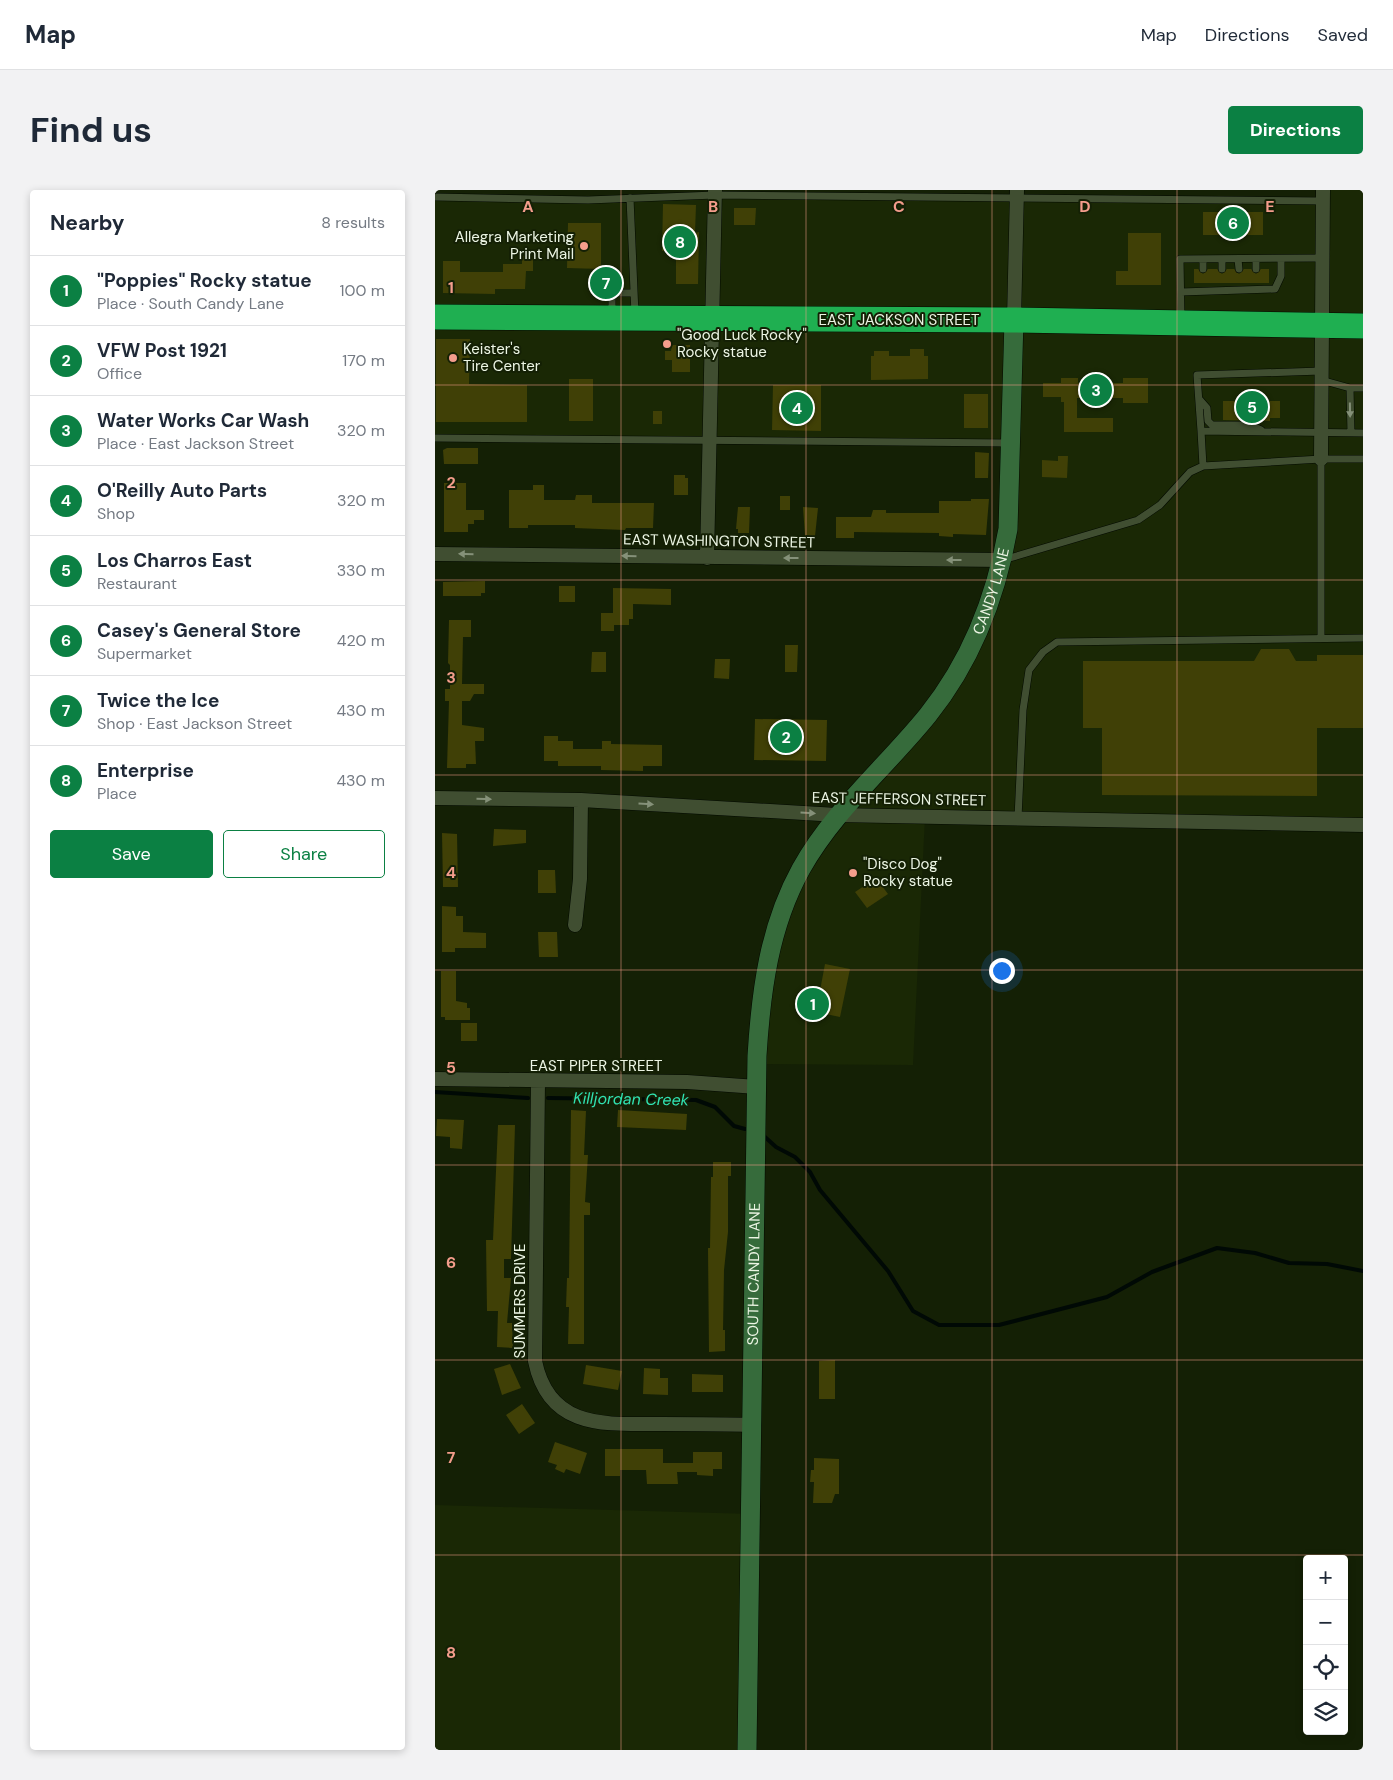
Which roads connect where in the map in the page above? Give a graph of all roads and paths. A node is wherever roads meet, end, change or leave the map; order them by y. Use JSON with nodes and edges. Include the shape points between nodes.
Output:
{"nodes":[{"id":1,"x":715,"y":193,"type":"edge"},
{"id":2,"x":1017,"y":194,"type":"edge"},
{"id":3,"x":1323,"y":195,"type":"edge"},
{"id":4,"x":435,"y":198,"type":"edge"},
{"id":5,"x":630,"y":198,"type":"junction"},
{"id":6,"x":1222,"y":258,"type":"junction"},
{"id":7,"x":1238,"y":258,"type":"junction"},
{"id":8,"x":1256,"y":258,"type":"junction"},
{"id":9,"x":1322,"y":258,"type":"junction"},
{"id":10,"x":1203,"y":259,"type":"junction"},
{"id":11,"x":1281,"y":260,"type":"junction"},
{"id":12,"x":1203,"y":269,"type":"dead end"},
{"id":13,"x":1222,"y":269,"type":"dead end"},
{"id":14,"x":1239,"y":269,"type":"dead end"},
{"id":15,"x":1256,"y":269,"type":"dead end"},
{"id":16,"x":1181,"y":292,"type":"junction"},
{"id":17,"x":634,"y":293,"type":"junction"},
{"id":18,"x":435,"y":317,"type":"edge"},
{"id":19,"x":623,"y":319,"type":"junction"},
{"id":20,"x":711,"y":320,"type":"junction"},
{"id":21,"x":1014,"y":320,"type":"junction"},
{"id":22,"x":1181,"y":324,"type":"junction"},
{"id":23,"x":1363,"y":326,"type":"edge"},
{"id":24,"x":1321,"y":327,"type":"junction"},
{"id":25,"x":1321,"y":375,"type":"junction"},
{"id":26,"x":1350,"y":388,"type":"junction"},
{"id":27,"x":1363,"y":388,"type":"edge"},
{"id":28,"x":1199,"y":400,"type":"junction"},
{"id":29,"x":1201,"y":431,"type":"junction"},
{"id":30,"x":1265,"y":432,"type":"junction"},
{"id":31,"x":1321,"y":432,"type":"junction"},
{"id":32,"x":1351,"y":432,"type":"junction"},
{"id":33,"x":1363,"y":433,"type":"edge"},
{"id":34,"x":435,"y":438,"type":"edge"},
{"id":35,"x":709,"y":440,"type":"junction"},
{"id":36,"x":1011,"y":443,"type":"junction"},
{"id":37,"x":1321,"y":459,"type":"junction"},
{"id":38,"x":1363,"y":459,"type":"edge"},
{"id":39,"x":1203,"y":466,"type":"junction"},
{"id":40,"x":435,"y":554,"type":"edge"},
{"id":41,"x":707,"y":558,"type":"junction"},
{"id":42,"x":1003,"y":560,"type":"junction"},
{"id":43,"x":1321,"y":638,"type":"junction"},
{"id":44,"x":1363,"y":638,"type":"edge"},
{"id":45,"x":435,"y":798,"type":"edge"},
{"id":46,"x":581,"y":800,"type":"junction"},
{"id":47,"x":837,"y":815,"type":"junction"},
{"id":48,"x":1018,"y":818,"type":"junction"},
{"id":49,"x":1363,"y":825,"type":"edge"},
{"id":50,"x":575,"y":925,"type":"dead end"},
{"id":51,"x":435,"y":1079,"type":"edge"},
{"id":52,"x":539,"y":1082,"type":"junction"},
{"id":53,"x":757,"y":1087,"type":"junction"},
{"id":54,"x":753,"y":1425,"type":"junction"},
{"id":55,"x":747,"y":1750,"type":"edge"}],
"edges":[{"from":1,"to":2,"type":"lane"},
{"from":1,"to":5,"type":"lane"},
{"from":1,"to":20,"type":"street"},
{"from":2,"to":3,"type":"lane"},
{"from":2,"to":21,"type":"street"},
{"from":3,"to":9,"type":"street"},
{"from":4,"to":5,"type":"lane"},
{"from":5,"to":17,"type":"lane"},
{"from":6,"to":7,"type":"lane"},
{"from":6,"to":10,"type":"lane"},
{"from":6,"to":13,"type":"lane"},
{"from":7,"to":8,"type":"lane"},
{"from":7,"to":14,"type":"lane"},
{"from":8,"to":11,"type":"lane"},
{"from":8,"to":15,"type":"lane"},
{"from":9,"to":11,"type":"lane"},
{"from":9,"to":24,"type":"street"},
{"from":10,"to":12,"type":"lane"},
{"from":10,"to":16,"type":"lane","via":[[1180,259]]},
{"from":11,"to":16,"type":"lane","via":[[1281,276],[1275,288],[1204,287]]},
{"from":16,"to":22,"type":"lane"},
{"from":17,"to":19,"type":"lane"},
{"from":17,"to":19,"type":"lane","via":[[612,293]]},
{"from":18,"to":19,"type":"highway","name":"EAST JACKSON STREET"},
{"from":19,"to":20,"type":"highway","name":"EAST JACKSON STREET"},
{"from":20,"to":21,"type":"highway","name":"EAST JACKSON STREET"},
{"from":20,"to":35,"type":"street"},
{"from":21,"to":22,"type":"highway","name":"EAST JACKSON STREET"},
{"from":21,"to":36,"type":"main road","name":"CANDY LANE"},
{"from":22,"to":24,"type":"highway","name":"EAST JACKSON STREET"},
{"from":23,"to":24,"type":"highway","name":"EAST JACKSON STREET"},
{"from":24,"to":25,"type":"street"},
{"from":25,"to":26,"type":"lane"},
{"from":25,"to":28,"type":"lane","via":[[1197,375]]},
{"from":25,"to":31,"type":"street"},
{"from":26,"to":27,"type":"lane"},
{"from":26,"to":32,"type":"lane","one_way":true},
{"from":28,"to":29,"type":"lane"},
{"from":28,"to":30,"type":"lane","via":[[1207,408],[1208,421],[1212,425],[1250,425]]},
{"from":29,"to":30,"type":"lane"},
{"from":29,"to":39,"type":"lane"},
{"from":30,"to":31,"type":"lane"},
{"from":31,"to":32,"type":"lane"},
{"from":31,"to":37,"type":"street"},
{"from":32,"to":33,"type":"lane"},
{"from":34,"to":35,"type":"lane"},
{"from":35,"to":36,"type":"lane"},
{"from":35,"to":41,"type":"street"},
{"from":36,"to":42,"type":"main road","name":"CANDY LANE","via":[[1010,513]]},
{"from":37,"to":38,"type":"lane"},
{"from":37,"to":39,"type":"lane"},
{"from":37,"to":43,"type":"lane"},
{"from":39,"to":42,"type":"lane","via":[[1190,472],[1160,505],[1138,520]]},
{"from":41,"to":40,"type":"street","name":"EAST WASHINGTON STREET","one_way":true},
{"from":42,"to":41,"type":"street","name":"EAST WASHINGTON STREET","one_way":true},
{"from":42,"to":47,"type":"main road","name":"CANDY LANE","via":[[977,636],[948,689],[928,716]]},
{"from":43,"to":44,"type":"lane"},
{"from":43,"to":48,"type":"lane","via":[[1057,642],[1043,652],[1029,670],[1023,710]]},
{"from":45,"to":46,"type":"street","name":"EAST JEFFERSON STREET","one_way":true},
{"from":46,"to":47,"type":"street","name":"EAST JEFFERSON STREET","one_way":true},
{"from":46,"to":50,"type":"street","via":[[580,879]]},
{"from":47,"to":48,"type":"street","name":"EAST JEFFERSON STREET"},
{"from":47,"to":53,"type":"main road","name":"SOUTH CANDY LANE","via":[[800,870],[773,936],[762,992]]},
{"from":48,"to":49,"type":"street","name":"EAST JEFFERSON STREET"},
{"from":51,"to":52,"type":"street","name":"EAST PIPER STREET"},
{"from":52,"to":53,"type":"street","name":"EAST PIPER STREET","via":[[687,1082]]},
{"from":52,"to":54,"type":"street","name":"SUMMERS DRIVE","via":[[535,1361],[545,1388],[572,1415],[599,1424]]},
{"from":53,"to":54,"type":"main road","name":"SOUTH CANDY LANE"},
{"from":54,"to":55,"type":"main road","name":"SOUTH CANDY LANE"}]}
